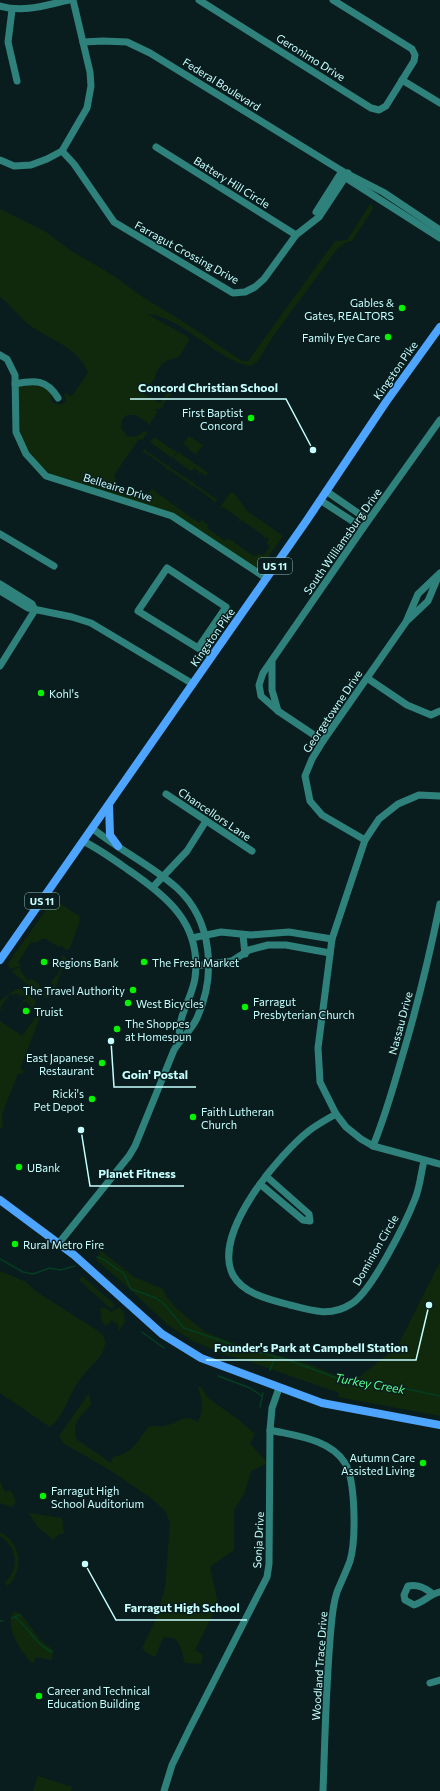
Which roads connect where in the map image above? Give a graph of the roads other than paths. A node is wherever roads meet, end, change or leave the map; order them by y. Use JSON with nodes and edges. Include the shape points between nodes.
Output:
{"nodes":[{"id":1,"x":69,"y":0,"type":"edge"},
{"id":2,"x":73,"y":0,"type":"edge"},
{"id":3,"x":199,"y":0,"type":"edge"},
{"id":4,"x":333,"y":0,"type":"edge"},
{"id":5,"x":0,"y":6,"type":"edge"},
{"id":6,"x":12,"y":10,"type":"junction"},
{"id":7,"x":83,"y":42,"type":"junction"},
{"id":8,"x":402,"y":80,"type":"junction"},
{"id":9,"x":17,"y":81,"type":"dead end"},
{"id":10,"x":440,"y":103,"type":"edge"},
{"id":11,"x":156,"y":147,"type":"dead end"},
{"id":12,"x":62,"y":151,"type":"junction"},
{"id":13,"x":0,"y":160,"type":"edge"},
{"id":14,"x":345,"y":174,"type":"junction"},
{"id":15,"x":440,"y":230,"type":"edge"},
{"id":16,"x":296,"y":235,"type":"junction"},
{"id":17,"x":440,"y":238,"type":"edge"},
{"id":18,"x":438,"y":332,"type":"edge"},
{"id":19,"x":0,"y":355,"type":"edge"},
{"id":20,"x":15,"y":384,"type":"junction"},
{"id":21,"x":58,"y":398,"type":"dead end"},
{"id":22,"x":440,"y":420,"type":"edge"},
{"id":23,"x":440,"y":427,"type":"edge"},
{"id":24,"x":431,"y":434,"type":"junction"},
{"id":25,"x":326,"y":491,"type":"junction"},
{"id":26,"x":320,"y":500,"type":"junction"},
{"id":27,"x":368,"y":520,"type":"junction"},
{"id":28,"x":363,"y":528,"type":"junction"},
{"id":29,"x":0,"y":534,"type":"edge"},
{"id":30,"x":54,"y":566,"type":"dead end"},
{"id":31,"x":440,"y":574,"type":"edge"},
{"id":32,"x":266,"y":578,"type":"junction"},
{"id":33,"x":0,"y":584,"type":"edge"},
{"id":34,"x":1,"y":594,"type":"edge"},
{"id":35,"x":35,"y":610,"type":"junction"},
{"id":36,"x":406,"y":622,"type":"junction"},
{"id":37,"x":198,"y":648,"type":"junction"},
{"id":38,"x":212,"y":656,"type":"junction"},
{"id":39,"x":272,"y":662,"type":"junction"},
{"id":40,"x":0,"y":666,"type":"edge"},
{"id":41,"x":367,"y":678,"type":"junction"},
{"id":42,"x":193,"y":684,"type":"junction"},
{"id":43,"x":278,"y":711,"type":"junction"},
{"id":44,"x":440,"y":712,"type":"edge"},
{"id":45,"x":323,"y":741,"type":"junction"},
{"id":46,"x":166,"y":794,"type":"dead end"},
{"id":47,"x":440,"y":796,"type":"edge"},
{"id":48,"x":109,"y":805,"type":"junction"},
{"id":49,"x":206,"y":821,"type":"junction"},
{"id":50,"x":92,"y":828,"type":"junction"},
{"id":51,"x":365,"y":840,"type":"junction"},
{"id":52,"x":84,"y":841,"type":"junction"},
{"id":53,"x":118,"y":846,"type":"junction"},
{"id":54,"x":252,"y":851,"type":"dead end"},
{"id":55,"x":163,"y":877,"type":"junction"},
{"id":56,"x":153,"y":887,"type":"junction"},
{"id":57,"x":440,"y":904,"type":"edge"},
{"id":58,"x":205,"y":935,"type":"junction"},
{"id":59,"x":243,"y":935,"type":"junction"},
{"id":60,"x":192,"y":938,"type":"junction"},
{"id":61,"x":332,"y":939,"type":"junction"},
{"id":62,"x":330,"y":953,"type":"junction"},
{"id":63,"x":245,"y":954,"type":"junction"},
{"id":64,"x":0,"y":960,"type":"edge"},
{"id":65,"x":210,"y":965,"type":"junction"},
{"id":66,"x":196,"y":966,"type":"junction"},
{"id":67,"x":180,"y":1039,"type":"junction"},
{"id":68,"x":336,"y":1114,"type":"junction"},
{"id":69,"x":373,"y":1146,"type":"junction"},
{"id":70,"x":424,"y":1160,"type":"junction"},
{"id":71,"x":440,"y":1164,"type":"edge"},
{"id":72,"x":266,"y":1176,"type":"junction"},
{"id":73,"x":260,"y":1184,"type":"junction"},
{"id":74,"x":0,"y":1200,"type":"edge"},
{"id":75,"x":60,"y":1243,"type":"junction"},
{"id":76,"x":279,"y":1388,"type":"junction"},
{"id":77,"x":440,"y":1425,"type":"edge"},
{"id":78,"x":270,"y":1430,"type":"junction"},
{"id":79,"x":440,"y":1680,"type":"edge"},
{"id":80,"x":430,"y":1683,"type":"dead end"},
{"id":81,"x":164,"y":1791,"type":"edge"},
{"id":82,"x":323,"y":1791,"type":"edge"}],
"edges":[{"from":1,"to":6,"type":"street"},
{"from":2,"to":7,"type":"street"},
{"from":3,"to":8,"type":"street","name":"Geronimo Drive","via":[[371,108],[379,110],[386,106]]},
{"from":4,"to":8,"type":"street","name":"Geronimo Drive","via":[[412,49],[414,61]]},
{"from":5,"to":6,"type":"street"},
{"from":6,"to":9,"type":"street","via":[[8,42]]},
{"from":7,"to":12,"type":"street","via":[[90,72],[90,97],[79,124]]},
{"from":7,"to":14,"type":"street","name":"Federal Boulevard","via":[[127,42],[150,53]]},
{"from":8,"to":10,"type":"street"},
{"from":11,"to":16,"type":"street","name":"Battery Hill Circle"},
{"from":12,"to":13,"type":"street","via":[[31,165],[14,166]]},
{"from":12,"to":16,"type":"street","name":"Farragut Crossing Drive","via":[[114,222],[233,293],[245,292],[264,279]]},
{"from":14,"to":15,"type":"street","name":"Federal Boulevard","via":[[390,196]]},
{"from":14,"to":16,"type":"street","name":"Farragut Crossing Drive","via":[[310,223]]},
{"from":14,"to":17,"type":"street","name":"Federal Boulevard"},
{"from":18,"to":25,"type":"main road","name":"Kingston Pike","number":"US 11","via":[[386,402]]},
{"from":19,"to":20,"type":"street","name":"Belleaire Drive","via":[[7,359],[15,375]]},
{"from":20,"to":21,"type":"street","via":[[40,382],[53,390]]},
{"from":20,"to":32,"type":"street","name":"Belleaire Drive","via":[[16,432],[26,454],[46,476],[172,516]]},
{"from":22,"to":24,"type":"street","name":"South Williamsburg Drive"},
{"from":23,"to":24,"type":"street","name":"South Williamsburg Drive"},
{"from":24,"to":27,"type":"street","name":"South Williamsburg Drive"},
{"from":25,"to":26,"type":"main road","name":"Kingston Pike","number":"US 11"},
{"from":25,"to":27,"type":"street"},
{"from":26,"to":28,"type":"street"},
{"from":26,"to":32,"type":"main road","name":"Kingston Pike","number":"US 11"},
{"from":27,"to":28,"type":"street","name":"South Williamsburg Drive"},
{"from":28,"to":39,"type":"street","name":"South Williamsburg Drive"},
{"from":29,"to":30,"type":"street"},
{"from":31,"to":36,"type":"street","name":"Georgetowne Drive","via":[[428,601]]},
{"from":31,"to":36,"type":"street","name":"Georgetowne Drive","via":[[418,594]]},
{"from":32,"to":38,"type":"main road","name":"Kingston Pike","number":"US 11"},
{"from":33,"to":35,"type":"street","via":[[32,604]]},
{"from":34,"to":35,"type":"street"},
{"from":35,"to":40,"type":"street"},
{"from":35,"to":42,"type":"street","via":[[91,623]]},
{"from":36,"to":41,"type":"street","name":"Georgetowne Drive"},
{"from":37,"to":37,"type":"street","via":[[138,610],[167,568],[226,606]]},
{"from":37,"to":38,"type":"street"},
{"from":38,"to":42,"type":"main road","name":"Kingston Pike","number":"US 11"},
{"from":39,"to":43,"type":"street","via":[[272,690]]},
{"from":39,"to":43,"type":"street","name":"South Williamsburg Drive","via":[[263,673],[260,684],[261,696]]},
{"from":41,"to":44,"type":"street","via":[[406,705],[431,715]]},
{"from":41,"to":45,"type":"street","name":"Georgetowne Drive"},
{"from":42,"to":48,"type":"main road","name":"Kingston Pike","number":"US 11"},
{"from":43,"to":45,"type":"street","name":"South Williamsburg Drive"},
{"from":45,"to":51,"type":"street","name":"Georgetowne Drive","via":[[305,776],[310,801],[322,815]]},
{"from":46,"to":49,"type":"street","name":"Chancellors Lane"},
{"from":47,"to":51,"type":"street","via":[[418,796],[398,804],[379,819]]},
{"from":48,"to":50,"type":"main road","name":"Kingston Pike","number":"US 11"},
{"from":48,"to":53,"type":"main road","via":[[110,835]]},
{"from":49,"to":54,"type":"street","name":"Chancellors Lane"},
{"from":49,"to":55,"type":"street","via":[[186,851]]},
{"from":50,"to":52,"type":"main road","name":"Kingston Pike","number":"US 11"},
{"from":50,"to":53,"type":"street"},
{"from":51,"to":61,"type":"street"},
{"from":52,"to":56,"type":"street"},
{"from":52,"to":64,"type":"main road","name":"Kingston Pike","number":"US 11"},
{"from":53,"to":55,"type":"street"},
{"from":55,"to":56,"type":"street"},
{"from":55,"to":58,"type":"street","via":[[184,896]]},
{"from":56,"to":60,"type":"street","via":[[174,907]]},
{"from":57,"to":69,"type":"street","name":"Nassau Drive","via":[[407,1040],[383,1122]]},
{"from":58,"to":59,"type":"street","via":[[230,932]]},
{"from":58,"to":60,"type":"street"},
{"from":58,"to":65,"type":"street"},
{"from":59,"to":61,"type":"street","via":[[289,932]]},
{"from":59,"to":63,"type":"street"},
{"from":60,"to":66,"type":"street"},
{"from":61,"to":62,"type":"street"},
{"from":62,"to":63,"type":"street","via":[[286,945],[256,948]]},
{"from":62,"to":68,"type":"street","via":[[318,1066],[320,1082]]},
{"from":63,"to":65,"type":"street","via":[[232,961]]},
{"from":65,"to":66,"type":"street"},
{"from":65,"to":67,"type":"street","via":[[201,1008],[192,1029]]},
{"from":66,"to":67,"type":"street","via":[[193,988],[179,1025]]},
{"from":67,"to":75,"type":"street","via":[[130,1156]]},
{"from":68,"to":69,"type":"street","via":[[346,1127]]},
{"from":68,"to":72,"type":"street","name":"Dominion Circle","via":[[309,1130]]},
{"from":69,"to":70,"type":"street"},
{"from":70,"to":71,"type":"street"},
{"from":70,"to":73,"type":"street","name":"Dominion Circle","via":[[416,1198],[396,1239],[364,1293],[352,1304],[337,1311],[317,1312],[279,1302],[248,1291],[233,1275],[229,1252],[232,1236],[237,1222]]},
{"from":72,"to":73,"type":"street","name":"Dominion Circle"},
{"from":72,"to":73,"type":"street","via":[[309,1214],[310,1221],[303,1220]]},
{"from":74,"to":75,"type":"main road"},
{"from":75,"to":76,"type":"main road","via":[[176,1344],[201,1358]]},
{"from":76,"to":77,"type":"main road","via":[[322,1403]]},
{"from":76,"to":78,"type":"street","name":"Sonja Drive","via":[[272,1408]]},
{"from":78,"to":81,"type":"street","name":"Sonja Drive","via":[[267,1577],[172,1765]]},
{"from":78,"to":82,"type":"street","name":"Woodland Trace Drive","via":[[329,1447],[345,1464],[351,1478],[353,1530],[350,1560],[334,1604]]},
{"from":79,"to":80,"type":"street"}]}
